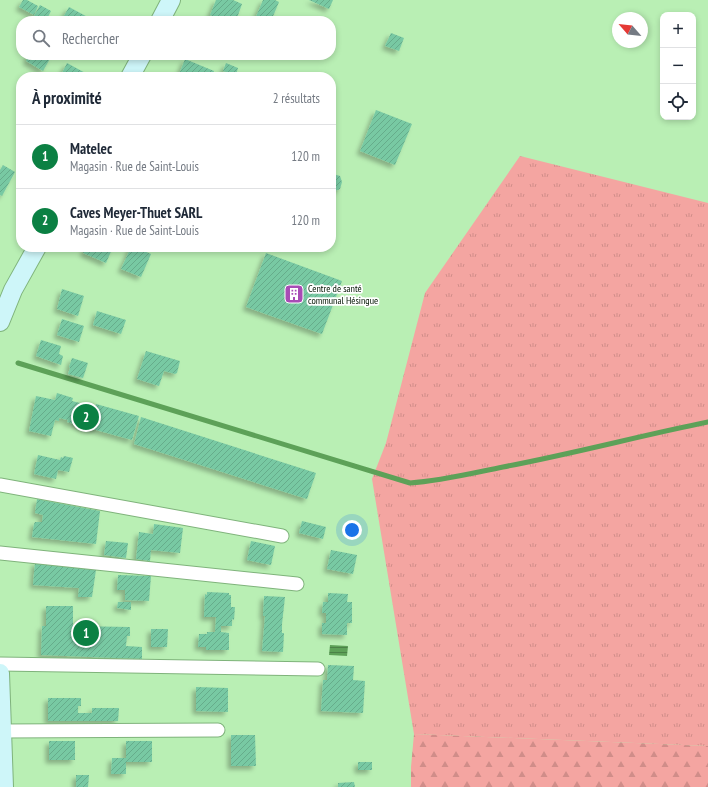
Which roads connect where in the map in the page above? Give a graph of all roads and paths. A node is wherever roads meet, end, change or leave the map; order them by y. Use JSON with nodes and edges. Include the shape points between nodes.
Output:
{"nodes":[{"id":1,"x":171,"y":0,"type":"edge"},
{"id":2,"x":163,"y":16,"type":"edge"},
{"id":3,"x":139,"y":60,"type":"edge"},
{"id":4,"x":133,"y":72,"type":"edge"},
{"id":5,"x":34,"y":252,"type":"edge"},
{"id":6,"x":0,"y":322,"type":"edge"},
{"id":7,"x":0,"y":485,"type":"edge"},
{"id":8,"x":282,"y":536,"type":"dead end"},
{"id":9,"x":0,"y":553,"type":"edge"},
{"id":10,"x":297,"y":584,"type":"dead end"},
{"id":11,"x":0,"y":664,"type":"edge"},
{"id":12,"x":318,"y":669,"type":"dead end"},
{"id":13,"x":0,"y":673,"type":"edge"},
{"id":14,"x":218,"y":730,"type":"dead end"},
{"id":15,"x":2,"y":731,"type":"junction"},
{"id":16,"x":4,"y":787,"type":"edge"}],
"edges":[{"from":1,"to":2,"type":"main road"},
{"from":3,"to":4,"type":"main road"},
{"from":5,"to":6,"type":"main road","via":[[13,290]]},
{"from":7,"to":8,"type":"street"},
{"from":9,"to":10,"type":"street"},
{"from":11,"to":12,"type":"street"},
{"from":13,"to":15,"type":"main road"},
{"from":14,"to":15,"type":"street"},
{"from":15,"to":16,"type":"main road"}]}
